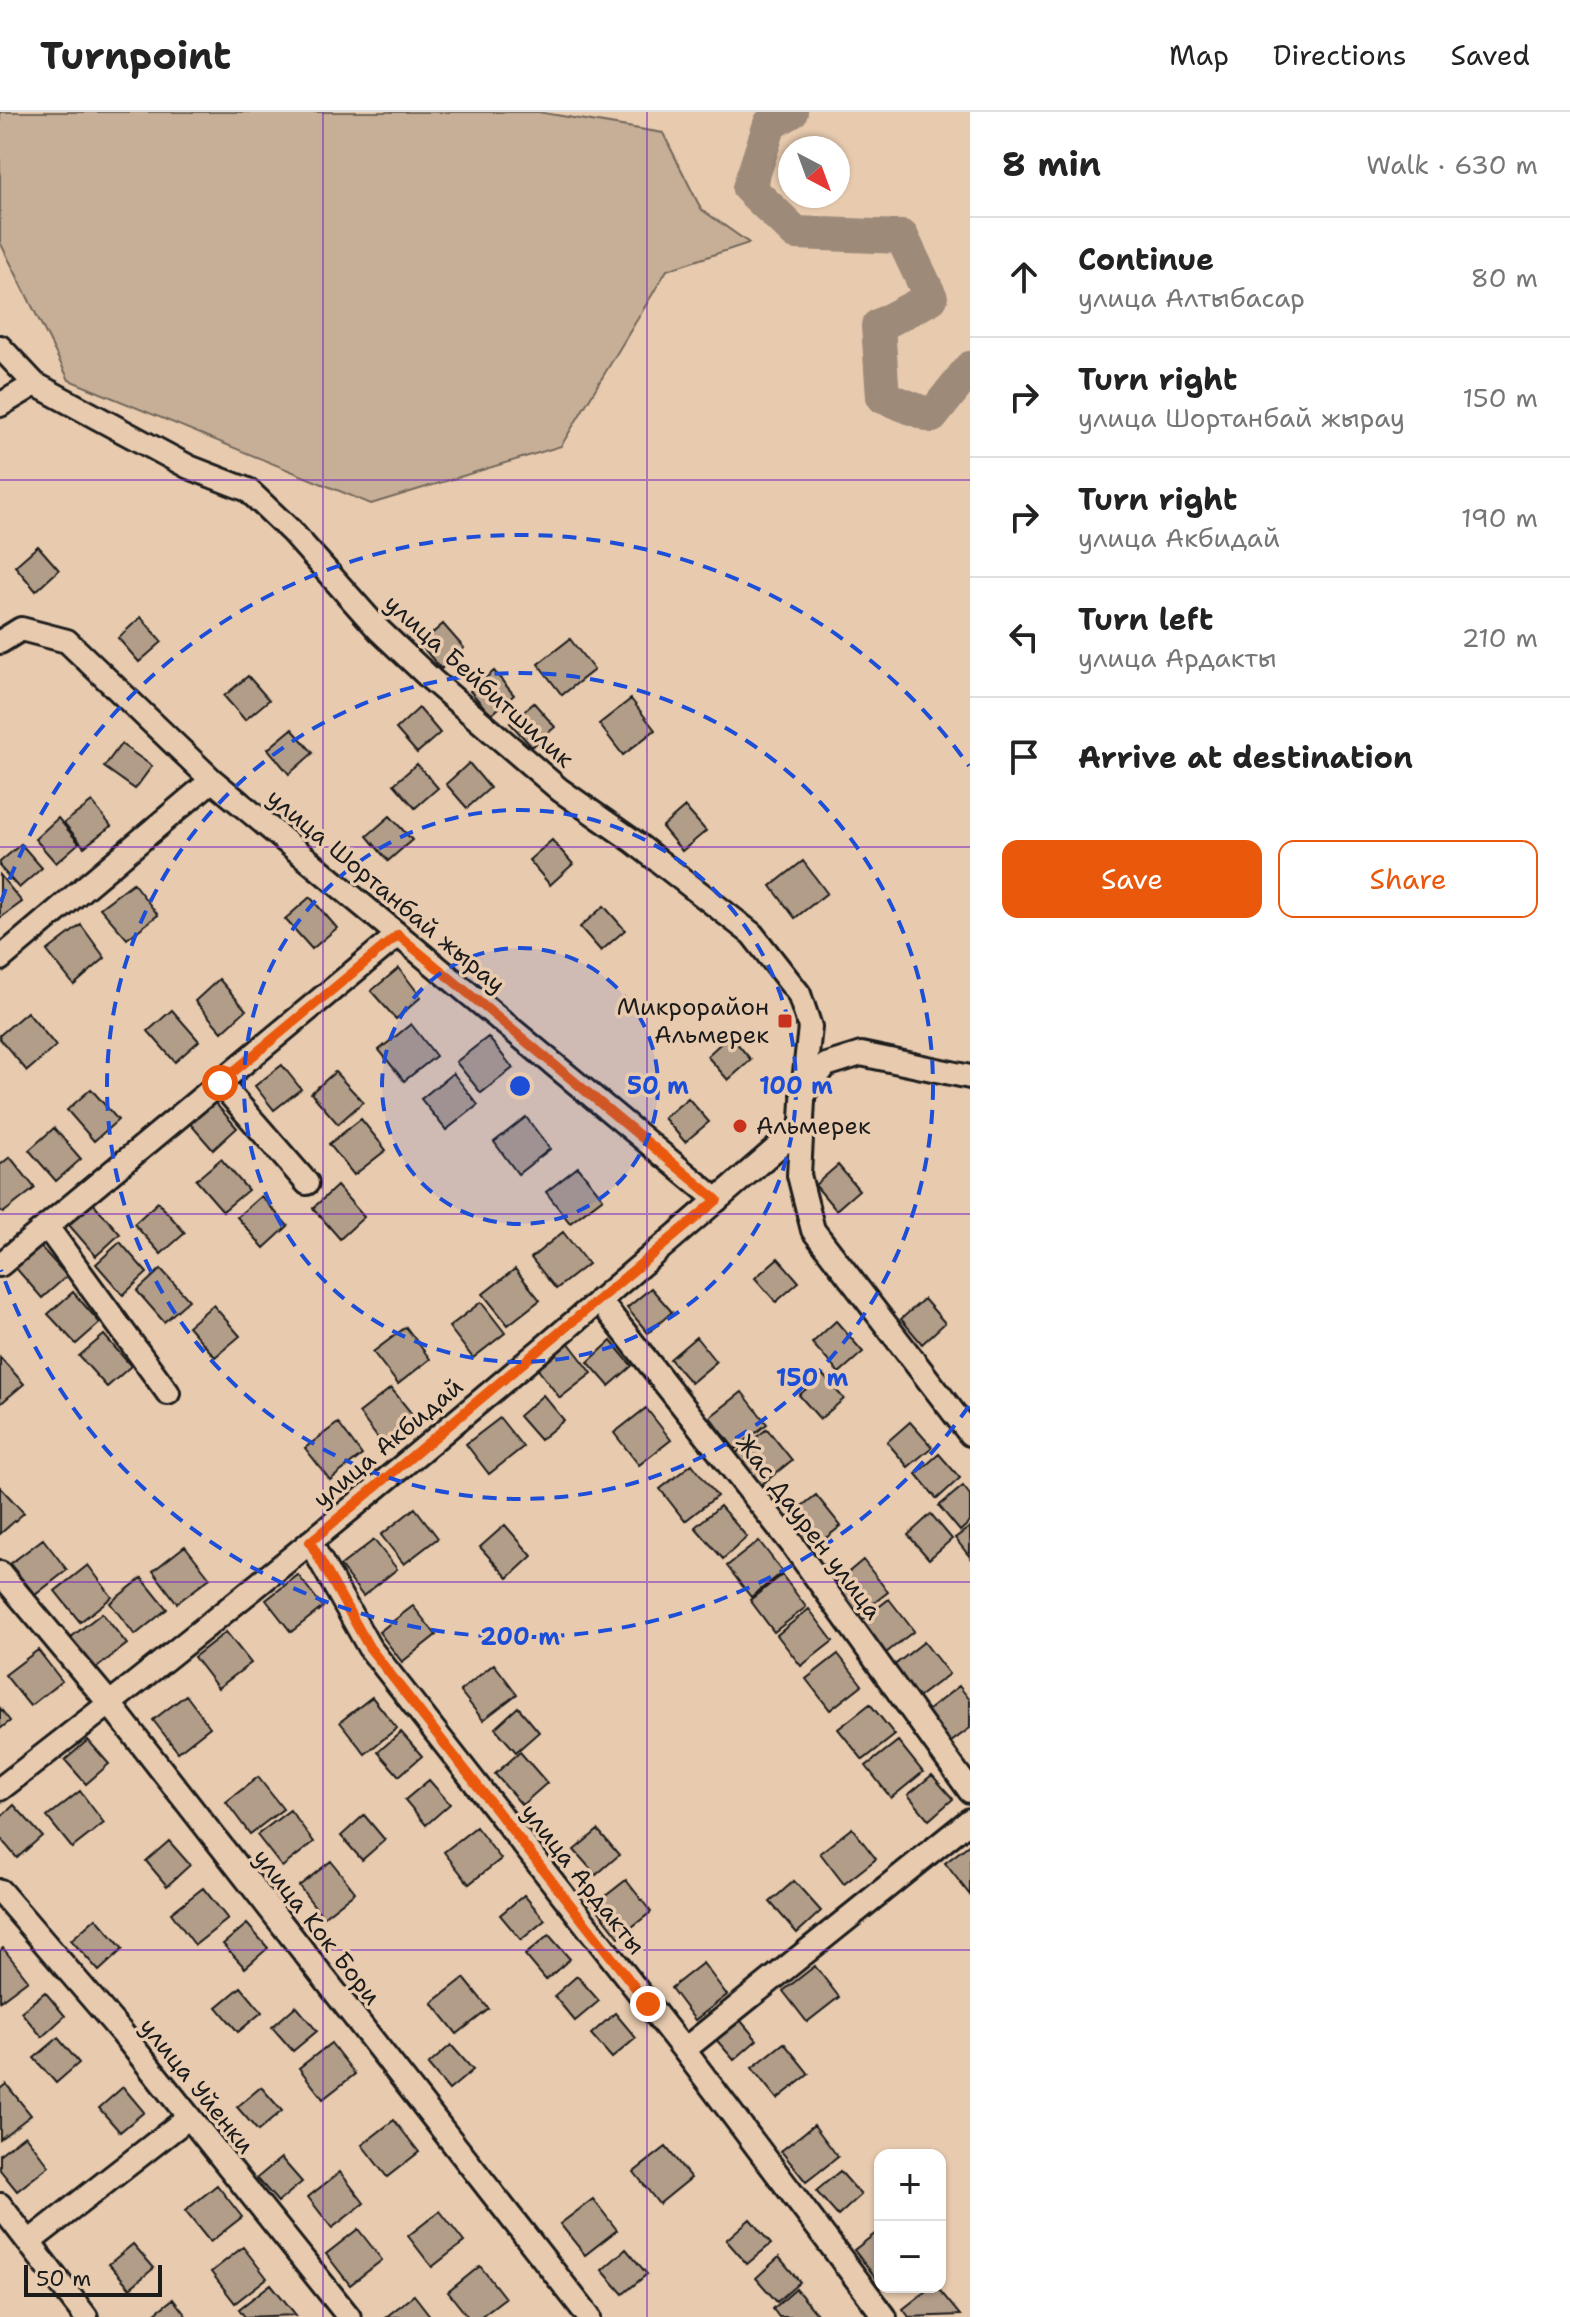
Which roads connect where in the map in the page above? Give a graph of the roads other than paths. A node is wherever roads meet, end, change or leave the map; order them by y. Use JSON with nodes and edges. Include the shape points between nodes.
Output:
{"nodes":[{"id":1,"x":0,"y":347,"type":"edge"},
{"id":2,"x":31,"y":379,"type":"junction"},
{"id":3,"x":0,"y":405,"type":"edge"},
{"id":4,"x":0,"y":642,"type":"edge"},
{"id":5,"x":212,"y":780,"type":"junction"},
{"id":6,"x":398,"y":935,"type":"junction"},
{"id":7,"x":0,"y":959,"type":"edge"},
{"id":8,"x":970,"y":1077,"type":"edge"},
{"id":9,"x":220,"y":1083,"type":"junction"},
{"id":10,"x":803,"y":1094,"type":"junction"},
{"id":11,"x":801,"y":1127,"type":"junction"},
{"id":12,"x":307,"y":1183,"type":"dead end"},
{"id":13,"x":717,"y":1200,"type":"junction"},
{"id":14,"x":47,"y":1227,"type":"junction"},
{"id":15,"x":0,"y":1265,"type":"edge"},
{"id":16,"x":599,"y":1300,"type":"junction"},
{"id":17,"x":168,"y":1393,"type":"dead end"},
{"id":18,"x":970,"y":1434,"type":"edge"},
{"id":19,"x":310,"y":1542,"type":"junction"},
{"id":20,"x":0,"y":1573,"type":"edge"},
{"id":21,"x":110,"y":1704,"type":"junction"},
{"id":22,"x":0,"y":1789,"type":"edge"},
{"id":23,"x":970,"y":1791,"type":"edge"},
{"id":24,"x":970,"y":1820,"type":"edge"},
{"id":25,"x":0,"y":1891,"type":"edge"},
{"id":26,"x":684,"y":2050,"type":"junction"},
{"id":27,"x":189,"y":2117,"type":"junction"},
{"id":28,"x":0,"y":2205,"type":"edge"},
{"id":29,"x":29,"y":2242,"type":"junction"},
{"id":30,"x":86,"y":2317,"type":"edge"},
{"id":31,"x":349,"y":2317,"type":"edge"},
{"id":32,"x":589,"y":2317,"type":"edge"},
{"id":33,"x":885,"y":2317,"type":"edge"}],
"edges":[{"from":1,"to":2,"type":"street","name":"улица Бейбитшилик"},
{"from":2,"to":3,"type":"street"},
{"from":2,"to":10,"type":"street","name":"улица Бейбитшилик","via":[[189,467],[248,490],[432,680],[560,790],[752,934],[799,994],[810,1027]]},
{"from":4,"to":5,"type":"street","name":"улица Шортанбай жырау","via":[[21,629],[67,641]]},
{"from":5,"to":6,"type":"street","name":"улица Шортанбай жырау"},
{"from":5,"to":7,"type":"street"},
{"from":6,"to":9,"type":"street"},
{"from":6,"to":13,"type":"street","name":"улица Шортанбай жырау"},
{"from":8,"to":10,"type":"street","via":[[861,1054],[826,1065]]},
{"from":9,"to":12,"type":"street"},
{"from":9,"to":14,"type":"street"},
{"from":10,"to":11,"type":"street","name":"улица Бейбитшилик"},
{"from":11,"to":13,"type":"street","name":"улица Акбидай"},
{"from":11,"to":18,"type":"street","via":[[799,1175],[813,1230]]},
{"from":13,"to":16,"type":"street","name":"улица Акбидай"},
{"from":14,"to":15,"type":"street"},
{"from":14,"to":17,"type":"street"},
{"from":16,"to":19,"type":"street","name":"улица Акбидай"},
{"from":16,"to":23,"type":"street","name":"Жас Даурен улица","via":[[792,1544]]},
{"from":19,"to":21,"type":"street","name":"улица Акбидай"},
{"from":19,"to":26,"type":"street","name":"улица Ардакты","via":[[369,1647]]},
{"from":20,"to":21,"type":"street","name":"улица Кок Бори"},
{"from":21,"to":22,"type":"street","name":"улица Акбидай"},
{"from":21,"to":32,"type":"street","name":"улица Кок Бори"},
{"from":24,"to":26,"type":"street"},
{"from":25,"to":27,"type":"street","name":"улица Уйенки"},
{"from":26,"to":33,"type":"street","name":"улица Ардакты"},
{"from":27,"to":29,"type":"street"},
{"from":27,"to":31,"type":"street","name":"улица Уйенки"},
{"from":28,"to":29,"type":"street"},
{"from":29,"to":30,"type":"street"}]}
